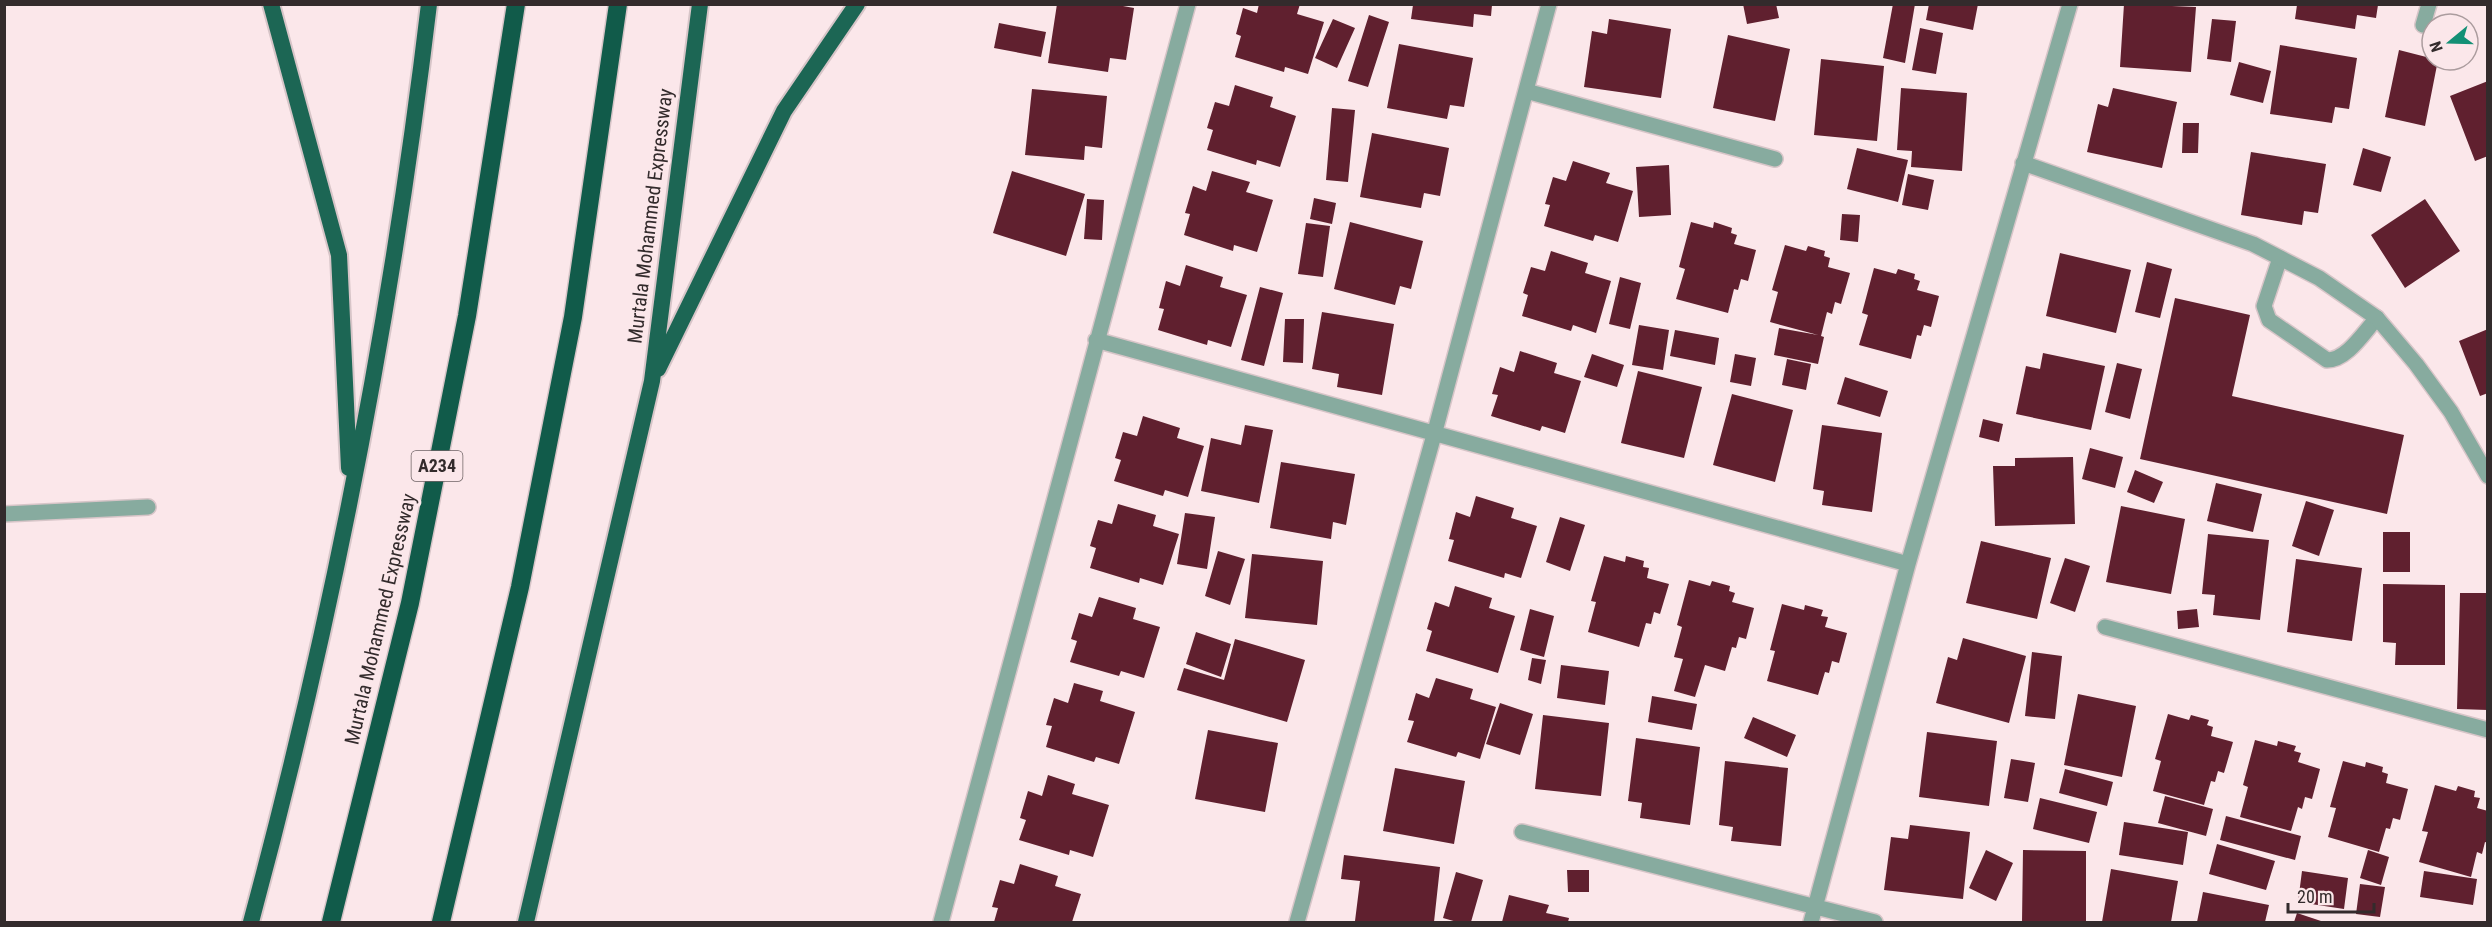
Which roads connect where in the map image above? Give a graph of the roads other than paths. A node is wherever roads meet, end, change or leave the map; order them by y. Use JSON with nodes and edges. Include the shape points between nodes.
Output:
{"nodes":[{"id":1,"x":271,"y":4,"type":"edge"},
{"id":2,"x":429,"y":4,"type":"edge"},
{"id":3,"x":516,"y":4,"type":"edge"},
{"id":4,"x":618,"y":4,"type":"edge"},
{"id":5,"x":700,"y":4,"type":"edge"},
{"id":6,"x":857,"y":4,"type":"edge"},
{"id":7,"x":1188,"y":4,"type":"edge"},
{"id":8,"x":1549,"y":4,"type":"edge"},
{"id":9,"x":2070,"y":4,"type":"edge"},
{"id":10,"x":1526,"y":91,"type":"junction"},
{"id":11,"x":1775,"y":159,"type":"dead end"},
{"id":12,"x":2023,"y":163,"type":"junction"},
{"id":13,"x":2280,"y":258,"type":"junction"},
{"id":14,"x":2377,"y":318,"type":"junction"},
{"id":15,"x":1096,"y":340,"type":"junction"},
{"id":16,"x":652,"y":381,"type":"junction"},
{"id":17,"x":1434,"y":435,"type":"junction"},
{"id":18,"x":2487,"y":476,"type":"edge"},
{"id":19,"x":350,"y":494,"type":"junction"},
{"id":20,"x":148,"y":507,"type":"dead end"},
{"id":21,"x":4,"y":514,"type":"edge"},
{"id":22,"x":1908,"y":564,"type":"junction"},
{"id":23,"x":2105,"y":627,"type":"dead end"},
{"id":24,"x":2487,"y":730,"type":"edge"},
{"id":25,"x":1522,"y":832,"type":"dead end"},
{"id":26,"x":1815,"y":906,"type":"junction"},
{"id":27,"x":251,"y":922,"type":"edge"},
{"id":28,"x":331,"y":922,"type":"edge"},
{"id":29,"x":441,"y":922,"type":"edge"},
{"id":30,"x":526,"y":922,"type":"edge"},
{"id":31,"x":941,"y":922,"type":"edge"},
{"id":32,"x":1297,"y":922,"type":"edge"},
{"id":33,"x":1811,"y":922,"type":"edge"},
{"id":34,"x":1875,"y":922,"type":"edge"}],
"edges":[{"from":1,"to":19,"type":"highway","via":[[339,255]]},
{"from":2,"to":19,"type":"highway","via":[[382,334]]},
{"from":3,"to":28,"type":"highway","name":"Murtala Mohammed Expressway","number":"A234","via":[[467,316],[410,603]]},
{"from":4,"to":29,"type":"highway","via":[[570,328],[520,587]]},
{"from":5,"to":16,"type":"highway","name":"Murtala Mohammed Expressway"},
{"from":6,"to":16,"type":"highway","via":[[784,111]]},
{"from":7,"to":15,"type":"street"},
{"from":8,"to":10,"type":"street"},
{"from":9,"to":12,"type":"street"},
{"from":10,"to":11,"type":"street"},
{"from":10,"to":17,"type":"street"},
{"from":12,"to":13,"type":"street","via":[[2253,244]]},
{"from":12,"to":22,"type":"street"},
{"from":13,"to":14,"type":"street","via":[[2319,278]]},
{"from":13,"to":14,"type":"street","via":[[2264,306],[2265,314],[2327,360],[2343,355]]},
{"from":14,"to":18,"type":"street","via":[[2451,412]]},
{"from":15,"to":17,"type":"street"},
{"from":15,"to":31,"type":"street"},
{"from":16,"to":30,"type":"highway","name":"Murtala Mohammed Expressway"},
{"from":17,"to":22,"type":"street"},
{"from":17,"to":32,"type":"street"},
{"from":19,"to":27,"type":"highway","via":[[282,808]]},
{"from":20,"to":21,"type":"street"},
{"from":22,"to":26,"type":"street"},
{"from":23,"to":24,"type":"street"},
{"from":25,"to":26,"type":"street"},
{"from":26,"to":33,"type":"street"},
{"from":26,"to":34,"type":"street"}]}
